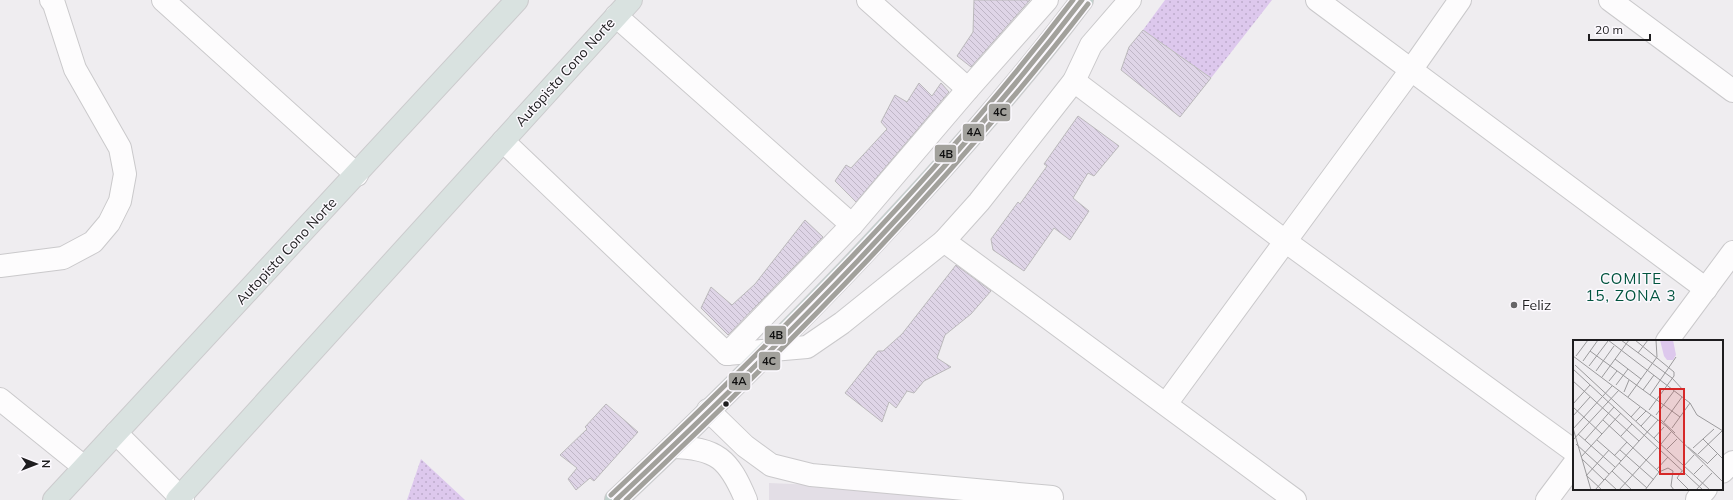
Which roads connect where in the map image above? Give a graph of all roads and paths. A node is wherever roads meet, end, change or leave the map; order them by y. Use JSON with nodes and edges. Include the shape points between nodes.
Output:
{"nodes":[{"id":1,"x":51,"y":0,"type":"edge"},
{"id":2,"x":163,"y":0,"type":"edge"},
{"id":3,"x":517,"y":0,"type":"edge"},
{"id":4,"x":631,"y":0,"type":"edge"},
{"id":5,"x":868,"y":0,"type":"edge"},
{"id":6,"x":1047,"y":0,"type":"edge"},
{"id":7,"x":1082,"y":0,"type":"edge"},
{"id":8,"x":1130,"y":0,"type":"edge"},
{"id":9,"x":1317,"y":0,"type":"edge"},
{"id":10,"x":1460,"y":0,"type":"edge"},
{"id":11,"x":1610,"y":0,"type":"edge"},
{"id":12,"x":616,"y":16,"type":"junction"},
{"id":13,"x":1411,"y":70,"type":"junction"},
{"id":14,"x":1074,"y":81,"type":"junction"},
{"id":15,"x":968,"y":89,"type":"junction"},
{"id":16,"x":1733,"y":90,"type":"edge"},
{"id":17,"x":503,"y":141,"type":"junction"},
{"id":18,"x":357,"y":175,"type":"junction"},
{"id":19,"x":852,"y":225,"type":"junction"},
{"id":20,"x":944,"y":240,"type":"junction"},
{"id":21,"x":1285,"y":241,"type":"junction"},
{"id":22,"x":1733,"y":252,"type":"edge"},
{"id":23,"x":0,"y":266,"type":"edge"},
{"id":24,"x":1706,"y":289,"type":"junction"},
{"id":25,"x":1668,"y":340,"type":"edge"},
{"id":26,"x":772,"y":349,"type":"junction"},
{"id":27,"x":727,"y":354,"type":"junction"},
{"id":28,"x":0,"y":399,"type":"edge"},
{"id":29,"x":1166,"y":404,"type":"junction"},
{"id":30,"x":708,"y":410,"type":"junction"},
{"id":31,"x":116,"y":433,"type":"junction"},
{"id":32,"x":672,"y":447,"type":"junction"},
{"id":33,"x":1573,"y":451,"type":"edge"},
{"id":34,"x":1733,"y":462,"type":"edge"},
{"id":35,"x":1573,"y":465,"type":"edge"},
{"id":36,"x":84,"y":467,"type":"junction"},
{"id":37,"x":1723,"y":471,"type":"edge"},
{"id":38,"x":1052,"y":497,"type":"dead end"},
{"id":39,"x":180,"y":499,"type":"edge"},
{"id":40,"x":54,"y":500,"type":"edge"},
{"id":41,"x":616,"y":500,"type":"edge"},
{"id":42,"x":746,"y":500,"type":"edge"},
{"id":43,"x":1295,"y":500,"type":"edge"},
{"id":44,"x":1547,"y":500,"type":"edge"}],
"edges":[{"from":1,"to":23,"type":"street","via":[[76,69],[120,148],[125,174],[120,200],[109,223],[94,242],[63,258]]},
{"from":2,"to":18,"type":"street"},
{"from":3,"to":18,"type":"main road","name":"Autopista Cono Norte"},
{"from":4,"to":12,"type":"main road","name":"Autopista Cono Norte"},
{"from":5,"to":15,"type":"street"},
{"from":6,"to":15,"type":"street"},
{"from":7,"to":26,"type":"highway","via":[[1046,48],[945,166]]},
{"from":8,"to":14,"type":"street","via":[[1092,45]]},
{"from":9,"to":13,"type":"street"},
{"from":10,"to":13,"type":"street"},
{"from":11,"to":16,"type":"street"},
{"from":12,"to":17,"type":"main road","name":"Autopista Cono Norte"},
{"from":12,"to":19,"type":"street"},
{"from":13,"to":21,"type":"street"},
{"from":13,"to":24,"type":"street"},
{"from":14,"to":20,"type":"street","via":[[979,202]]},
{"from":14,"to":21,"type":"street"},
{"from":15,"to":19,"type":"street"},
{"from":17,"to":27,"type":"street"},
{"from":17,"to":39,"type":"main road","name":"Autopista Cono Norte"},
{"from":18,"to":31,"type":"main road","name":"Autopista Cono Norte"},
{"from":19,"to":27,"type":"street"},
{"from":20,"to":26,"type":"street","via":[[842,323],[807,347]]},
{"from":20,"to":29,"type":"street"},
{"from":21,"to":29,"type":"street"},
{"from":21,"to":33,"type":"street"},
{"from":22,"to":24,"type":"street"},
{"from":24,"to":25,"type":"street"},
{"from":26,"to":27,"type":"street"},
{"from":26,"to":30,"type":"highway"},
{"from":28,"to":36,"type":"street"},
{"from":29,"to":43,"type":"street"},
{"from":30,"to":32,"type":"highway"},
{"from":30,"to":38,"type":"street","via":[[745,446],[771,465],[811,475]]},
{"from":31,"to":36,"type":"main road","name":"Autopista Cono Norte"},
{"from":31,"to":39,"type":"street"},
{"from":32,"to":41,"type":"highway"},
{"from":32,"to":42,"type":"street","via":[[704,450],[726,463]]},
{"from":34,"to":37,"type":"street"},
{"from":35,"to":44,"type":"street"},
{"from":36,"to":40,"type":"main road","name":"Autopista Cono Norte"}]}
